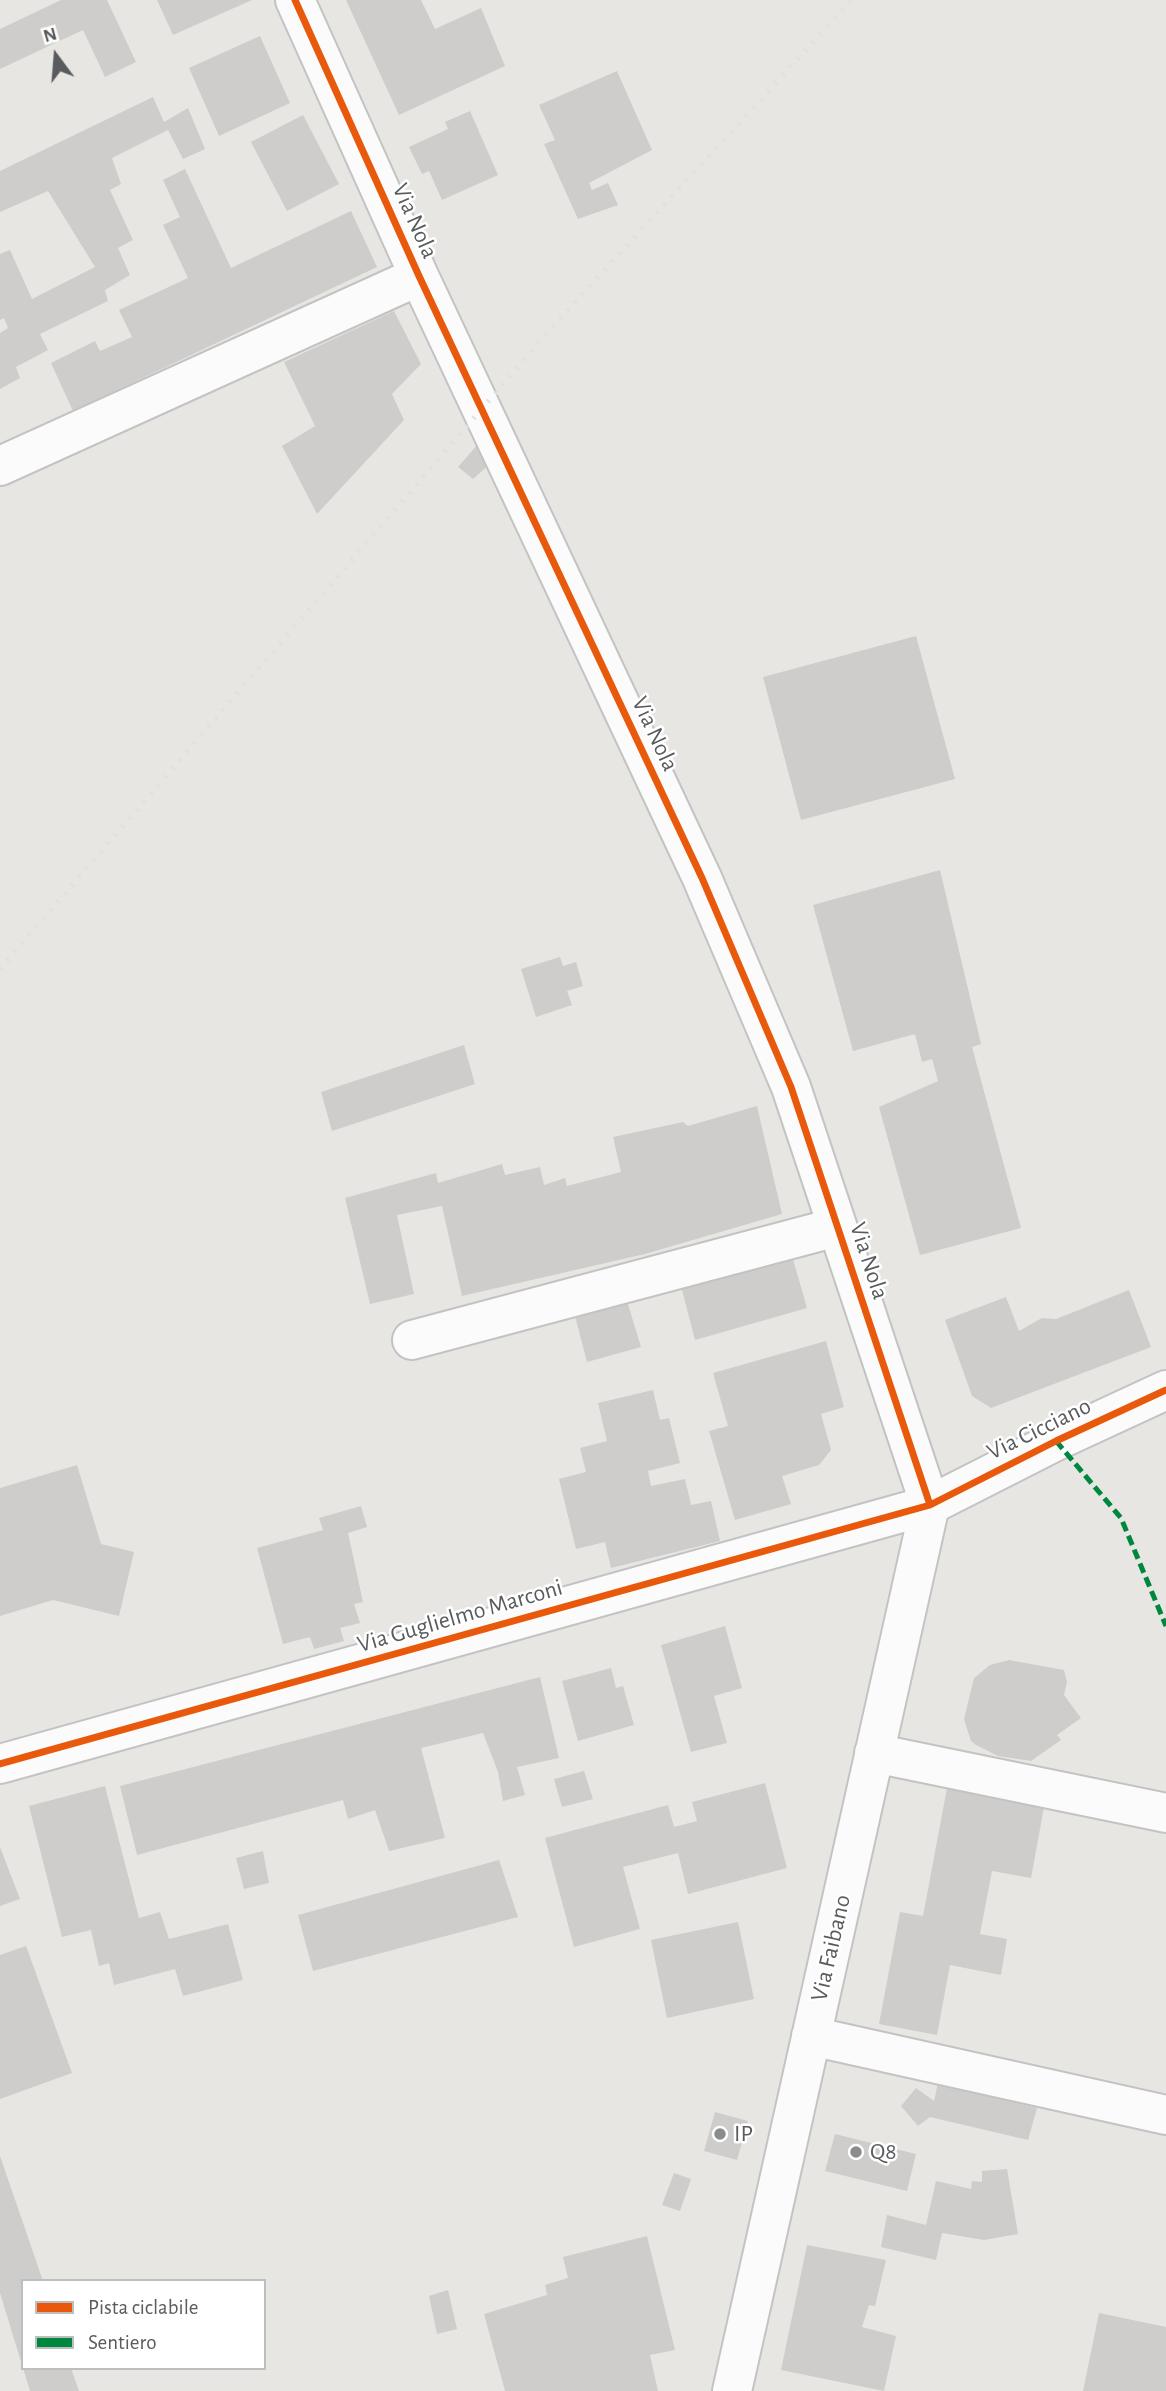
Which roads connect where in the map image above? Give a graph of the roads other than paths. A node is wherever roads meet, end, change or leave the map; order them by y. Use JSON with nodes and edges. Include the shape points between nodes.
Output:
{"nodes":[{"id":1,"x":295,"y":0,"type":"edge"},
{"id":2,"x":419,"y":276,"type":"junction"},
{"id":3,"x":0,"y":466,"type":"edge"},
{"id":4,"x":837,"y":1227,"type":"junction"},
{"id":5,"x":412,"y":1340,"type":"dead end"},
{"id":6,"x":1166,"y":1390,"type":"edge"},
{"id":7,"x":930,"y":1505,"type":"junction"},
{"id":8,"x":874,"y":1753,"type":"junction"},
{"id":9,"x":0,"y":1763,"type":"edge"},
{"id":10,"x":1166,"y":1813,"type":"edge"},
{"id":11,"x":811,"y":2036,"type":"junction"},
{"id":12,"x":1166,"y":2115,"type":"edge"},
{"id":13,"x":740,"y":2390,"type":"edge"}],
"edges":[{"from":1,"to":2,"type":"street","name":"Via Nola"},
{"from":2,"to":3,"type":"street"},
{"from":2,"to":4,"type":"street","name":"Via Nola","via":[[702,878],[791,1087]]},
{"from":4,"to":5,"type":"street"},
{"from":4,"to":7,"type":"street","name":"Via Nola"},
{"from":6,"to":7,"type":"street","name":"Via Cicciano"},
{"from":7,"to":8,"type":"street","name":"Via Faibano"},
{"from":7,"to":9,"type":"street","name":"Via Guglielmo Marconi"},
{"from":8,"to":10,"type":"street"},
{"from":8,"to":11,"type":"street","name":"Via Faibano"},
{"from":11,"to":12,"type":"street"},
{"from":11,"to":13,"type":"street","name":"Via Faibano"}]}
